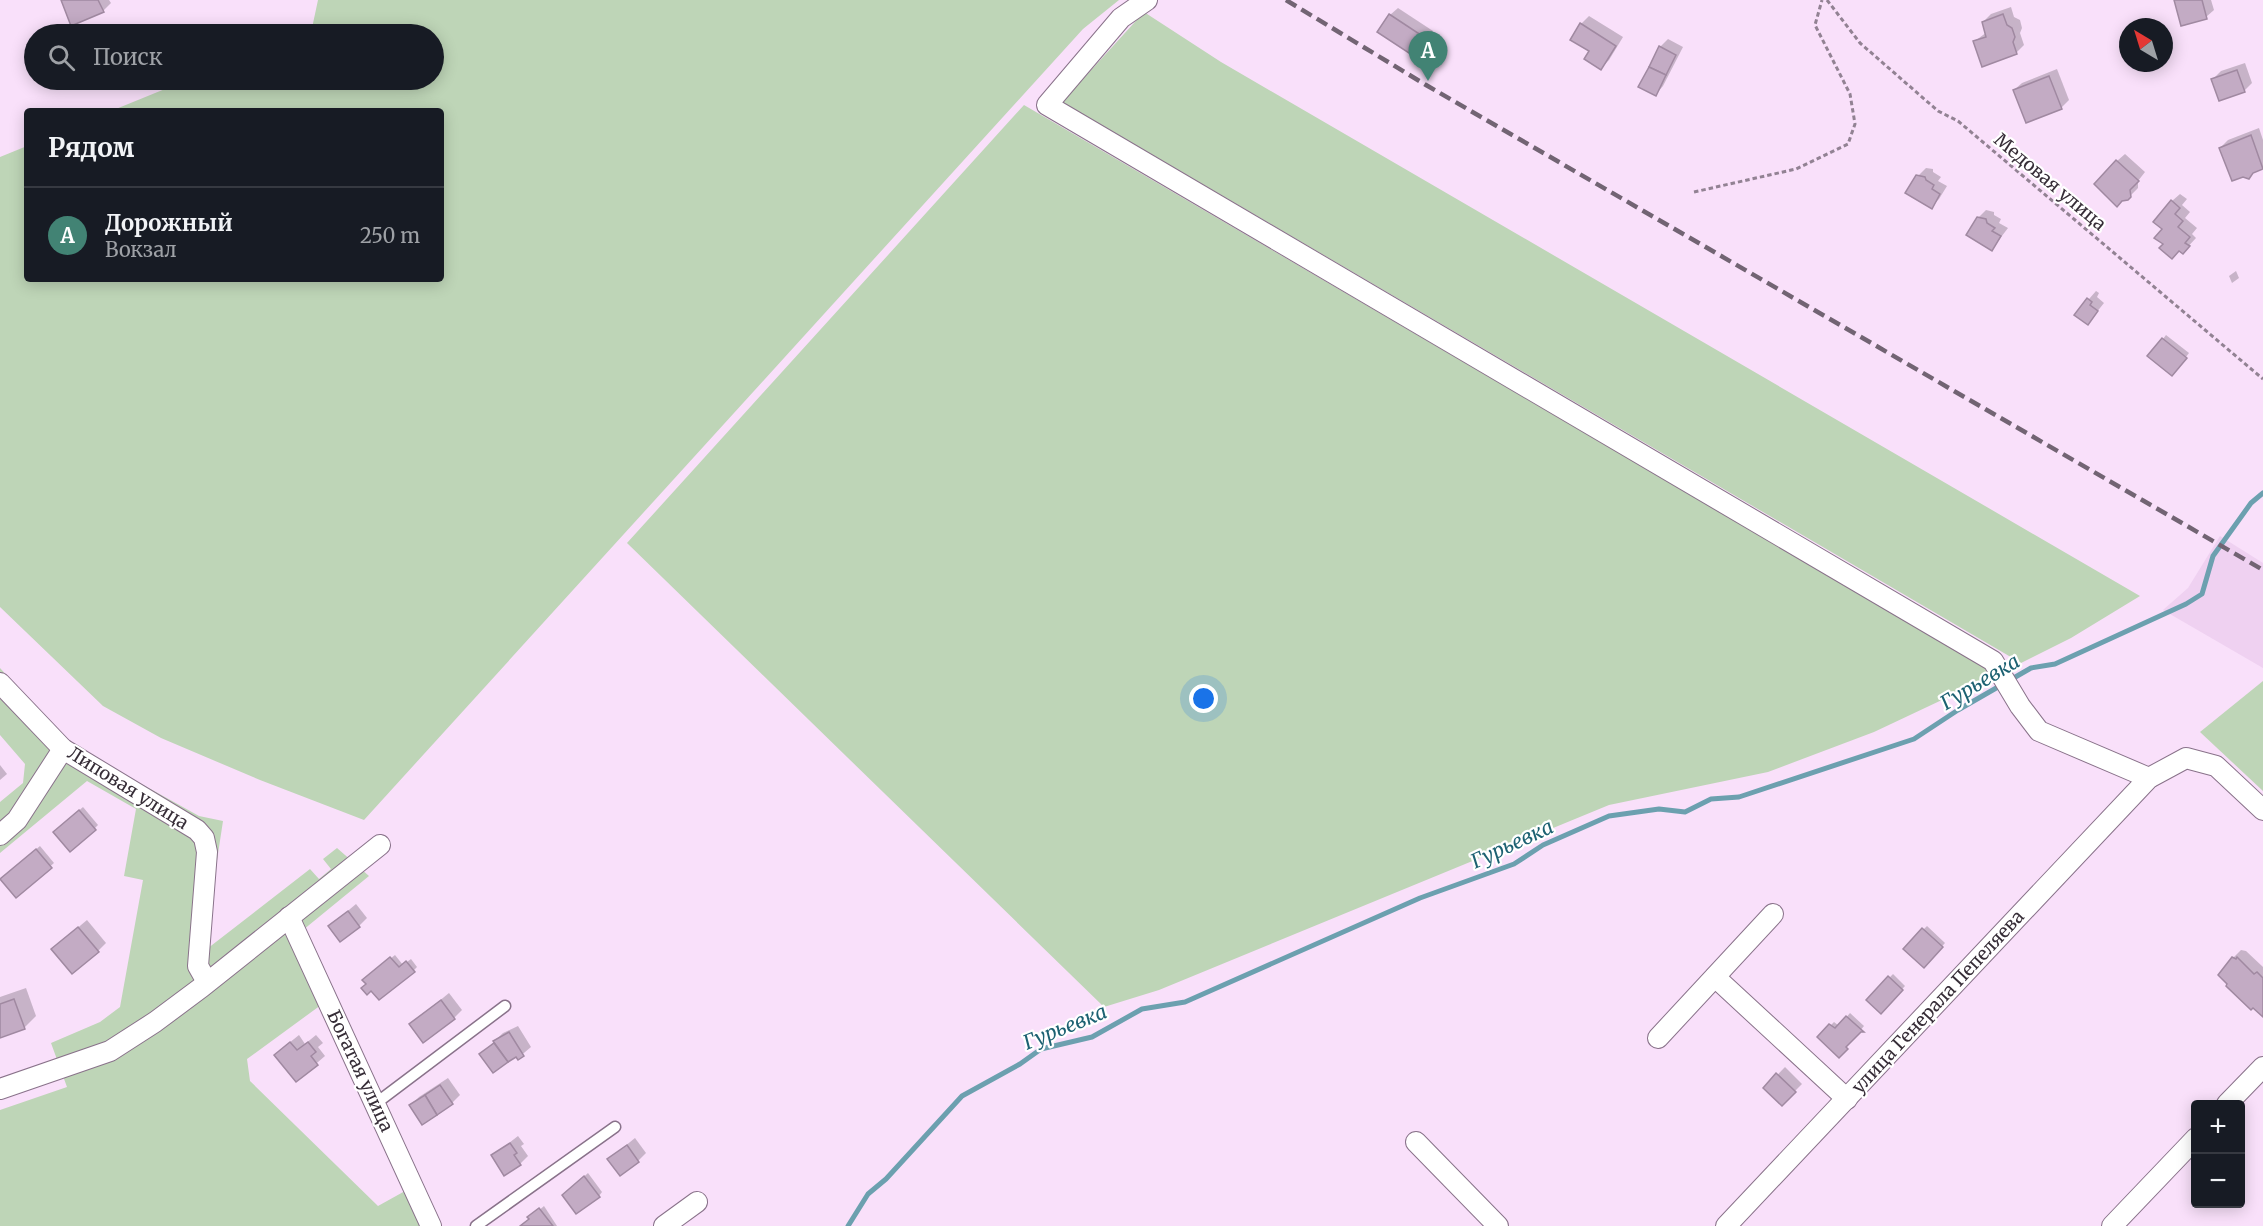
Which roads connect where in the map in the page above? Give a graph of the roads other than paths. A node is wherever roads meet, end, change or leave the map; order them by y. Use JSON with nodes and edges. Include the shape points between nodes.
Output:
{"nodes":[{"id":1,"x":1147,"y":0,"type":"edge"},
{"id":2,"x":0,"y":683,"type":"edge"},
{"id":3,"x":63,"y":749,"type":"junction"},
{"id":4,"x":2149,"y":778,"type":"junction"},
{"id":5,"x":2263,"y":810,"type":"edge"},
{"id":6,"x":0,"y":834,"type":"edge"},
{"id":7,"x":380,"y":845,"type":"dead end"},
{"id":8,"x":1773,"y":915,"type":"dead end"},
{"id":9,"x":289,"y":917,"type":"junction"},
{"id":10,"x":1715,"y":977,"type":"junction"},
{"id":11,"x":207,"y":982,"type":"junction"},
{"id":12,"x":505,"y":1006,"type":"dead end"},
{"id":13,"x":1658,"y":1038,"type":"dead end"},
{"id":14,"x":2263,"y":1067,"type":"edge"},
{"id":15,"x":0,"y":1089,"type":"edge"},
{"id":16,"x":1847,"y":1100,"type":"junction"},
{"id":17,"x":2231,"y":1100,"type":"edge"},
{"id":18,"x":375,"y":1104,"type":"junction"},
{"id":19,"x":615,"y":1127,"type":"dead end"},
{"id":20,"x":1416,"y":1142,"type":"dead end"},
{"id":21,"x":2191,"y":1143,"type":"edge"},
{"id":22,"x":697,"y":1203,"type":"dead end"},
{"id":23,"x":431,"y":1226,"type":"edge"},
{"id":24,"x":476,"y":1226,"type":"edge"},
{"id":25,"x":664,"y":1226,"type":"edge"},
{"id":26,"x":1498,"y":1226,"type":"edge"},
{"id":27,"x":1726,"y":1226,"type":"edge"},
{"id":28,"x":2112,"y":1226,"type":"edge"}],
"edges":[{"from":1,"to":4,"type":"street","via":[[1121,18],[1047,105],[1993,661],[2039,731]]},
{"from":2,"to":3,"type":"street","name":"Липовая улица"},
{"from":3,"to":6,"type":"street","via":[[17,820]]},
{"from":3,"to":11,"type":"street","name":"Липовая улица","via":[[204,838],[207,852],[198,966]]},
{"from":4,"to":5,"type":"street","name":"улица Генерала Пепеляева","via":[[2187,758],[2216,766]]},
{"from":4,"to":16,"type":"street","name":"улица Генерала Пепеляева"},
{"from":7,"to":9,"type":"street"},
{"from":8,"to":10,"type":"street"},
{"from":9,"to":11,"type":"street"},
{"from":9,"to":18,"type":"street","name":"Богатая улица"},
{"from":10,"to":13,"type":"street"},
{"from":10,"to":16,"type":"street"},
{"from":11,"to":15,"type":"street","via":[[110,1051]]},
{"from":12,"to":18,"type":"lane"},
{"from":14,"to":17,"type":"street"},
{"from":16,"to":27,"type":"street","name":"улица Генерала Пепеляева"},
{"from":18,"to":23,"type":"street","name":"Богатая улица"},
{"from":19,"to":24,"type":"lane"},
{"from":20,"to":26,"type":"street"},
{"from":21,"to":28,"type":"street"},
{"from":22,"to":25,"type":"street"}]}
